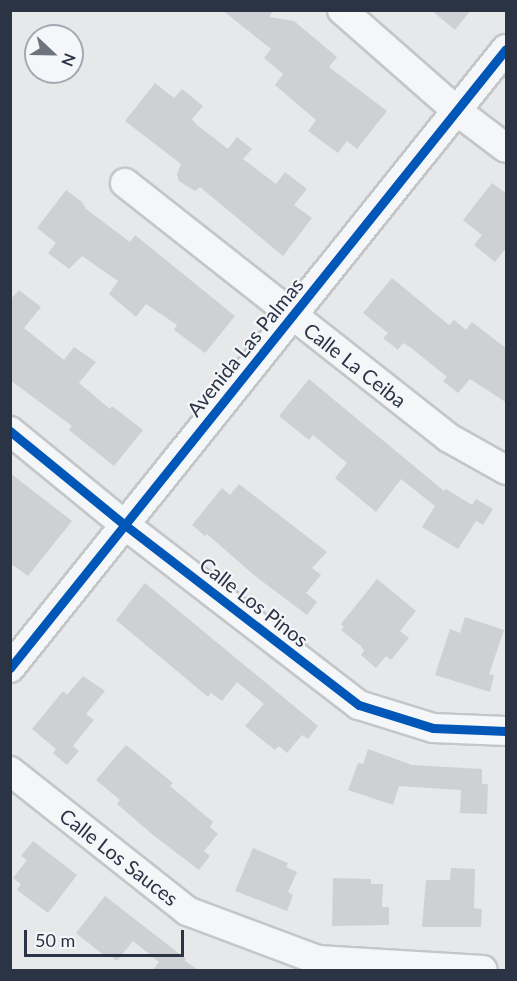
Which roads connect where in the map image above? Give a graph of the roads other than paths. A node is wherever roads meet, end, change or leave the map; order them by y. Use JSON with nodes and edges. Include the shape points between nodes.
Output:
{"nodes":[{"id":1,"x":342,"y":10,"type":"edge"},
{"id":2,"x":507,"y":49,"type":"edge"},
{"id":3,"x":457,"y":111,"type":"junction"},
{"id":4,"x":507,"y":148,"type":"edge"},
{"id":5,"x":125,"y":183,"type":"dead end"},
{"id":6,"x":293,"y":316,"type":"junction"},
{"id":7,"x":10,"y":431,"type":"edge"},
{"id":8,"x":507,"y":470,"type":"edge"},
{"id":9,"x":125,"y":525,"type":"junction"},
{"id":10,"x":10,"y":668,"type":"edge"},
{"id":11,"x":507,"y":731,"type":"edge"},
{"id":12,"x":10,"y":771,"type":"edge"},
{"id":13,"x":317,"y":965,"type":"edge"},
{"id":14,"x":483,"y":970,"type":"edge"}],
"edges":[{"from":1,"to":3,"type":"street"},
{"from":2,"to":3,"type":"street","name":"Avenida Las Palmas"},
{"from":3,"to":4,"type":"street"},
{"from":3,"to":6,"type":"street","name":"Avenida Las Palmas"},
{"from":5,"to":6,"type":"street","name":"Calle La Ceiba"},
{"from":6,"to":8,"type":"street","name":"Calle La Ceiba","via":[[449,438]]},
{"from":6,"to":9,"type":"street","name":"Avenida Las Palmas"},
{"from":7,"to":9,"type":"street","name":"Calle Los Pinos"},
{"from":9,"to":10,"type":"street","name":"Avenida Las Palmas"},
{"from":9,"to":11,"type":"street","name":"Calle Los Pinos","via":[[359,705],[433,729]]},
{"from":12,"to":13,"type":"street","name":"Calle Los Sauces","via":[[187,911]]},
{"from":13,"to":14,"type":"street","name":"Calle Los Sauces"}]}
